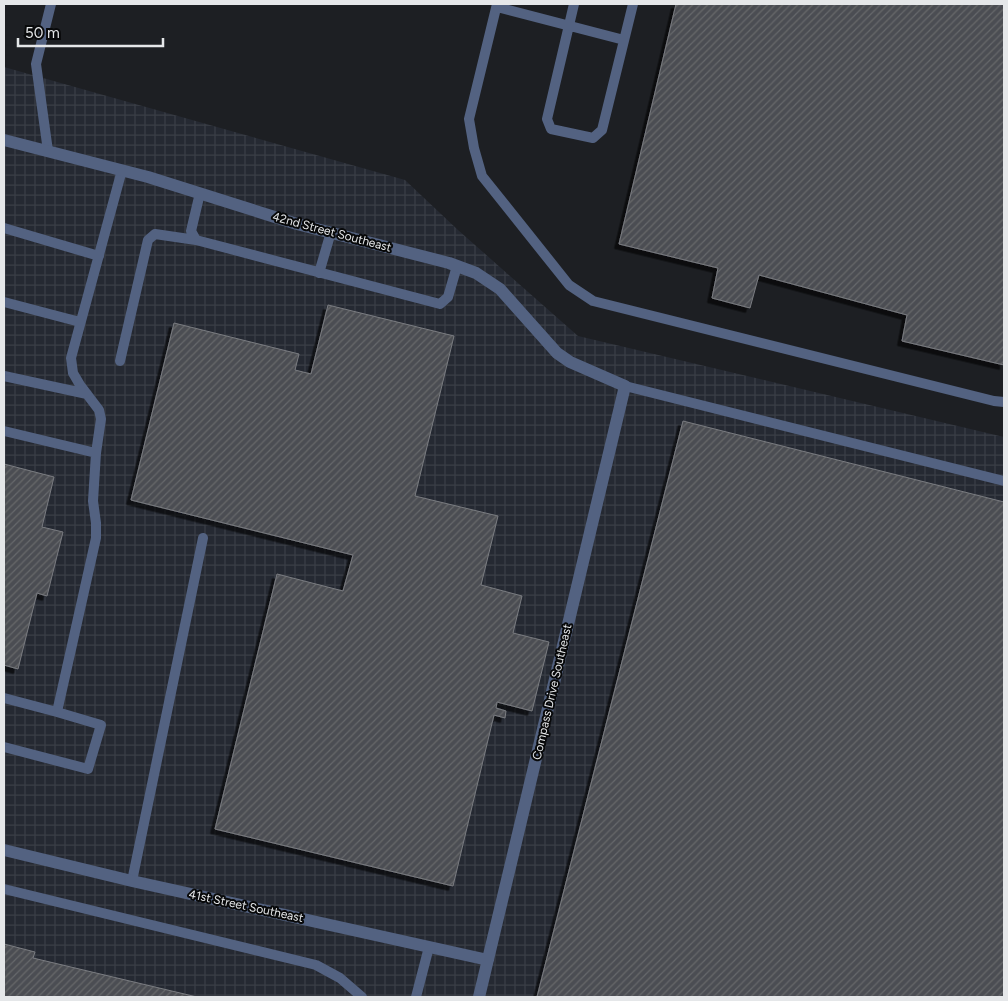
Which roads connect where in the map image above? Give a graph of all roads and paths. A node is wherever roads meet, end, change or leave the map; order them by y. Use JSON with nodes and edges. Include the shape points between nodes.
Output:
{"nodes":[{"id":1,"x":52,"y":4,"type":"edge"},
{"id":2,"x":574,"y":4,"type":"edge"},
{"id":3,"x":633,"y":4,"type":"edge"},
{"id":4,"x":497,"y":5,"type":"edge"},
{"id":5,"x":569,"y":26,"type":"junction"},
{"id":6,"x":624,"y":40,"type":"junction"},
{"id":7,"x":4,"y":140,"type":"edge"},
{"id":8,"x":48,"y":151,"type":"junction"},
{"id":9,"x":122,"y":170,"type":"junction"},
{"id":10,"x":200,"y":194,"type":"junction"},
{"id":11,"x":4,"y":228,"type":"edge"},
{"id":12,"x":330,"y":232,"type":"junction"},
{"id":13,"x":196,"y":240,"type":"junction"},
{"id":14,"x":99,"y":256,"type":"junction"},
{"id":15,"x":457,"y":266,"type":"junction"},
{"id":16,"x":319,"y":273,"type":"junction"},
{"id":17,"x":4,"y":302,"type":"edge"},
{"id":18,"x":80,"y":322,"type":"junction"},
{"id":19,"x":120,"y":361,"type":"dead end"},
{"id":20,"x":4,"y":376,"type":"edge"},
{"id":21,"x":625,"y":386,"type":"junction"},
{"id":22,"x":87,"y":394,"type":"junction"},
{"id":23,"x":1004,"y":402,"type":"edge"},
{"id":24,"x":4,"y":431,"type":"edge"},
{"id":25,"x":96,"y":453,"type":"junction"},
{"id":26,"x":1004,"y":481,"type":"edge"},
{"id":27,"x":203,"y":538,"type":"dead end"},
{"id":28,"x":4,"y":698,"type":"edge"},
{"id":29,"x":57,"y":712,"type":"junction"},
{"id":30,"x":4,"y":747,"type":"edge"},
{"id":31,"x":4,"y":850,"type":"edge"},
{"id":32,"x":132,"y":881,"type":"junction"},
{"id":33,"x":4,"y":889,"type":"edge"},
{"id":34,"x":429,"y":946,"type":"junction"},
{"id":35,"x":488,"y":960,"type":"junction"},
{"id":36,"x":362,"y":997,"type":"edge"},
{"id":37,"x":416,"y":997,"type":"edge"},
{"id":38,"x":479,"y":997,"type":"edge"}],
"edges":[{"from":1,"to":8,"type":"lane","via":[[36,64]]},
{"from":2,"to":5,"type":"lane"},
{"from":3,"to":6,"type":"lane"},
{"from":4,"to":5,"type":"lane"},
{"from":4,"to":23,"type":"lane","via":[[469,119],[474,148],[482,176],[568,285],[593,301]]},
{"from":5,"to":6,"type":"lane"},
{"from":5,"to":6,"type":"lane","via":[[547,119],[551,129],[593,138],[602,130]]},
{"from":7,"to":8,"type":"street","name":"42nd Street Southeast"},
{"from":8,"to":9,"type":"street","name":"42nd Street Southeast"},
{"from":9,"to":10,"type":"street","name":"42nd Street Southeast"},
{"from":9,"to":14,"type":"lane"},
{"from":10,"to":12,"type":"street","name":"42nd Street Southeast"},
{"from":10,"to":13,"type":"lane","via":[[191,231]]},
{"from":11,"to":14,"type":"lane"},
{"from":12,"to":15,"type":"street","name":"42nd Street Southeast"},
{"from":12,"to":16,"type":"lane"},
{"from":13,"to":16,"type":"lane"},
{"from":13,"to":19,"type":"lane","via":[[155,234],[148,240]]},
{"from":14,"to":18,"type":"lane"},
{"from":15,"to":16,"type":"lane","via":[[448,297],[440,304]]},
{"from":15,"to":21,"type":"street","name":"42nd Street Southeast","via":[[476,273],[500,290],[558,353],[584,370]]},
{"from":17,"to":18,"type":"lane"},
{"from":18,"to":22,"type":"lane","via":[[71,358],[73,373]]},
{"from":20,"to":22,"type":"lane"},
{"from":21,"to":26,"type":"lane"},
{"from":21,"to":35,"type":"street","name":"Compass Drive Southeast"},
{"from":22,"to":25,"type":"lane","via":[[99,410],[101,420]]},
{"from":24,"to":25,"type":"lane"},
{"from":25,"to":29,"type":"lane","via":[[92,501],[96,538]]},
{"from":27,"to":32,"type":"lane"},
{"from":28,"to":29,"type":"lane"},
{"from":29,"to":30,"type":"lane","via":[[101,726],[88,769]]},
{"from":31,"to":32,"type":"street","name":"41st Street Southeast"},
{"from":32,"to":34,"type":"street","name":"41st Street Southeast"},
{"from":33,"to":36,"type":"lane","via":[[316,965],[340,978]]},
{"from":34,"to":35,"type":"street","name":"41st Street Southeast"},
{"from":34,"to":37,"type":"lane"},
{"from":35,"to":38,"type":"street","name":"Compass Drive Southeast"}]}
